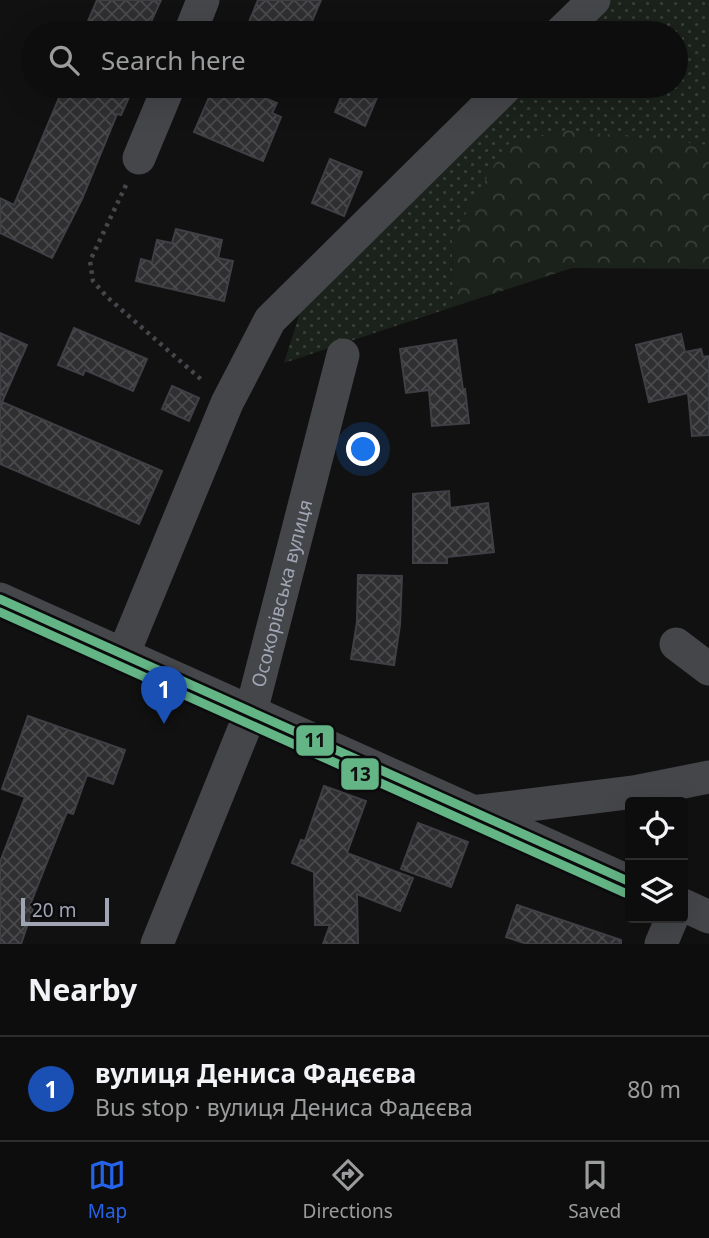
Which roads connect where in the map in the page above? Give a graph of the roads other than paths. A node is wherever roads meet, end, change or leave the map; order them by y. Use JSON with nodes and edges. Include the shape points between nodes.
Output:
{"nodes":[{"id":1,"x":203,"y":0,"type":"edge"},
{"id":2,"x":594,"y":0,"type":"edge"},
{"id":3,"x":195,"y":21,"type":"edge"},
{"id":4,"x":572,"y":21,"type":"edge"},
{"id":5,"x":164,"y":98,"type":"edge"},
{"id":6,"x":495,"y":98,"type":"edge"},
{"id":7,"x":139,"y":158,"type":"road end"},
{"id":8,"x":343,"y":355,"type":"dead end"},
{"id":9,"x":0,"y":599,"type":"edge"},
{"id":10,"x":676,"y":644,"type":"dead end"},
{"id":11,"x":123,"y":655,"type":"junction"},
{"id":12,"x":709,"y":669,"type":"edge"},
{"id":13,"x":251,"y":712,"type":"junction"},
{"id":14,"x":709,"y":777,"type":"edge"},
{"id":15,"x":472,"y":812,"type":"junction"},
{"id":16,"x":625,"y":880,"type":"edge"},
{"id":17,"x":688,"y":907,"type":"edge"},
{"id":18,"x":709,"y":917,"type":"edge"},
{"id":19,"x":670,"y":923,"type":"edge"},
{"id":20,"x":157,"y":944,"type":"edge"},
{"id":21,"x":661,"y":944,"type":"edge"}],
"edges":[{"from":1,"to":3,"type":"street"},
{"from":2,"to":4,"type":"street"},
{"from":5,"to":7,"type":"street"},
{"from":6,"to":11,"type":"street","via":[[270,320],[227,403]]},
{"from":8,"to":13,"type":"street","name":"Осокорівська вулиця"},
{"from":9,"to":11,"type":"street"},
{"from":10,"to":12,"type":"street"},
{"from":11,"to":13,"type":"street"},
{"from":13,"to":15,"type":"street"},
{"from":13,"to":20,"type":"street","name":"Осокорівська вулиця"},
{"from":14,"to":15,"type":"street","via":[[634,792]]},
{"from":15,"to":16,"type":"street"},
{"from":17,"to":18,"type":"street"},
{"from":19,"to":21,"type":"street"}]}
